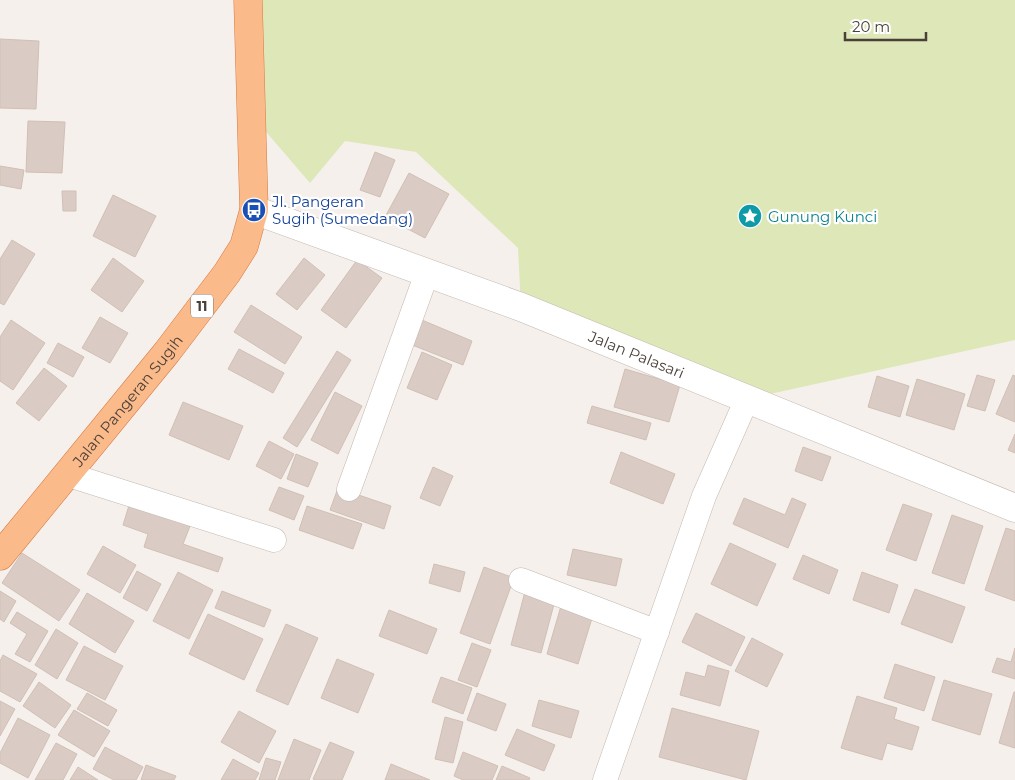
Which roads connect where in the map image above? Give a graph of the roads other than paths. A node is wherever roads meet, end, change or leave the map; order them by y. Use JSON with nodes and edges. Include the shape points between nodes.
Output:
{"nodes":[{"id":1,"x":248,"y":0,"type":"edge"},
{"id":2,"x":254,"y":210,"type":"junction"},
{"id":3,"x":427,"y":273,"type":"junction"},
{"id":4,"x":747,"y":399,"type":"junction"},
{"id":5,"x":66,"y":474,"type":"junction"},
{"id":6,"x":349,"y":489,"type":"dead end"},
{"id":7,"x":1015,"y":508,"type":"edge"},
{"id":8,"x":274,"y":540,"type":"dead end"},
{"id":9,"x":0,"y":556,"type":"edge"},
{"id":10,"x":521,"y":580,"type":"dead end"},
{"id":11,"x":657,"y":632,"type":"junction"},
{"id":12,"x":605,"y":780,"type":"edge"}],
"edges":[{"from":1,"to":2,"type":"highway","name":"Jalan Pangeran Sugih","number":"11"},
{"from":2,"to":3,"type":"street","name":"Jalan Palasari"},
{"from":2,"to":5,"type":"highway","name":"Jalan Pangeran Sugih","number":"11","via":[[244,246],[227,273],[168,352]]},
{"from":3,"to":4,"type":"street","name":"Jalan Palasari","via":[[521,307]]},
{"from":3,"to":6,"type":"street"},
{"from":4,"to":7,"type":"street","name":"Jalan Palasari"},
{"from":4,"to":11,"type":"street","via":[[704,496]]},
{"from":5,"to":8,"type":"street"},
{"from":5,"to":9,"type":"highway","name":"Jalan Pangeran Sugih","number":"11"},
{"from":10,"to":11,"type":"street"},
{"from":11,"to":12,"type":"street"}]}
